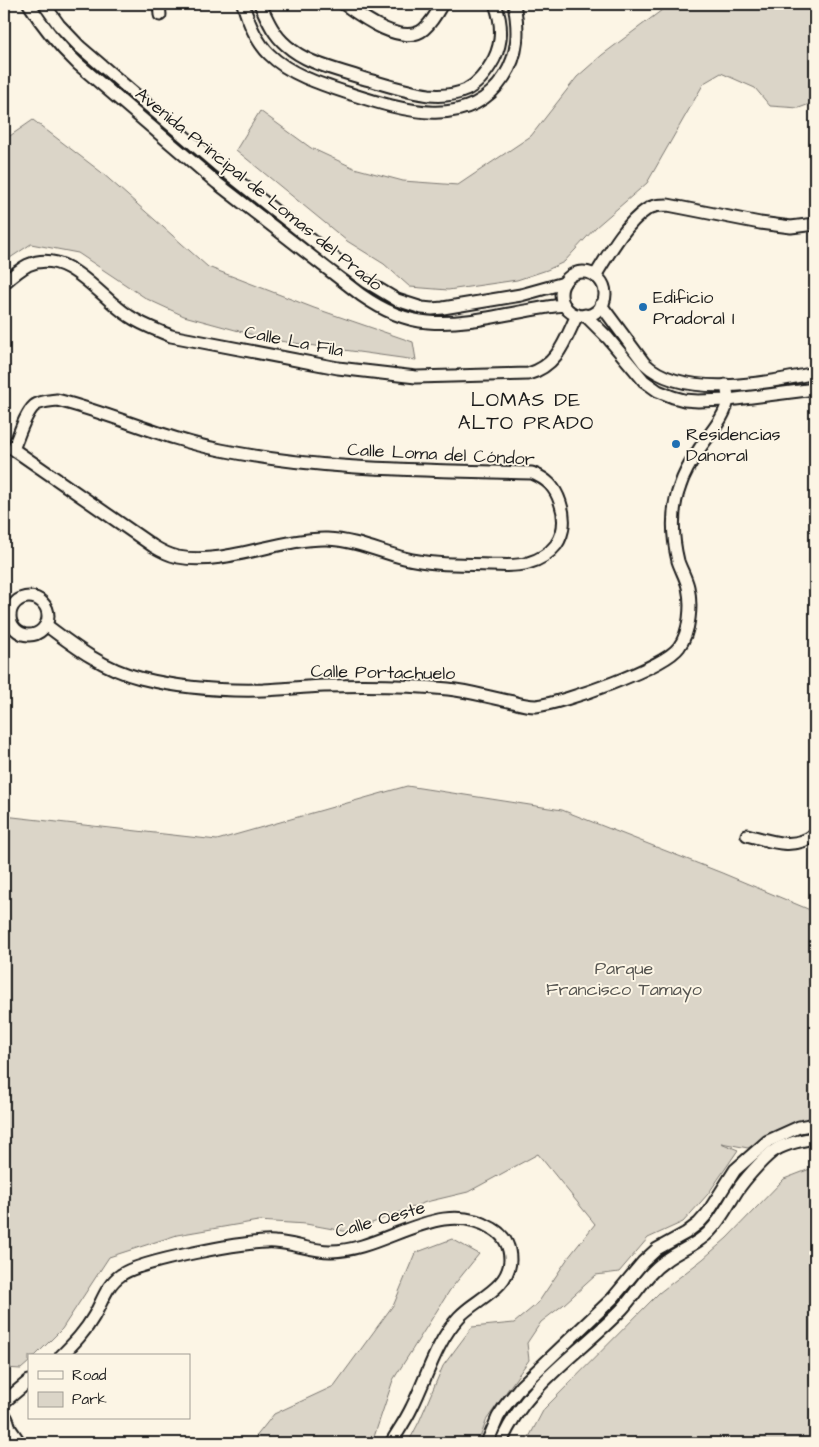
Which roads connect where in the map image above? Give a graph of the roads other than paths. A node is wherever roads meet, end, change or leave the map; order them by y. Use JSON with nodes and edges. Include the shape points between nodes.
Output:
{"nodes":[{"id":1,"x":29,"y":4,"type":"edge"},
{"id":2,"x":44,"y":4,"type":"edge"},
{"id":3,"x":242,"y":4,"type":"edge"},
{"id":4,"x":260,"y":4,"type":"edge"},
{"id":5,"x":344,"y":4,"type":"edge"},
{"id":6,"x":442,"y":4,"type":"edge"},
{"id":7,"x":495,"y":4,"type":"edge"},
{"id":8,"x":514,"y":4,"type":"edge"},
{"id":9,"x":815,"y":224,"type":"edge"},
{"id":10,"x":595,"y":276,"type":"junction"},
{"id":11,"x":564,"y":283,"type":"junction"},
{"id":12,"x":4,"y":284,"type":"edge"},
{"id":13,"x":564,"y":304,"type":"junction"},
{"id":14,"x":602,"y":305,"type":"junction"},
{"id":15,"x":581,"y":315,"type":"junction"},
{"id":16,"x":815,"y":373,"type":"edge"},
{"id":17,"x":726,"y":385,"type":"junction"},
{"id":18,"x":815,"y":388,"type":"edge"},
{"id":19,"x":728,"y":400,"type":"junction"},
{"id":20,"x":9,"y":451,"type":"edge"},
{"id":21,"x":46,"y":625,"type":"dead end"},
{"id":22,"x":815,"y":834,"type":"edge"},
{"id":23,"x":747,"y":835,"type":"dead end"},
{"id":24,"x":815,"y":1124,"type":"edge"},
{"id":25,"x":815,"y":1138,"type":"edge"},
{"id":26,"x":63,"y":1354,"type":"edge"},
{"id":27,"x":28,"y":1382,"type":"edge"},
{"id":28,"x":4,"y":1402,"type":"edge"},
{"id":29,"x":4,"y":1414,"type":"edge"},
{"id":30,"x":9,"y":1427,"type":"junction"},
{"id":31,"x":4,"y":1443,"type":"edge"},
{"id":32,"x":20,"y":1443,"type":"edge"},
{"id":33,"x":392,"y":1443,"type":"edge"},
{"id":34,"x":487,"y":1443,"type":"edge"},
{"id":35,"x":501,"y":1443,"type":"edge"}],
"edges":[{"from":1,"to":13,"type":"street","name":"Avenida Principal de Lomas del Prado","via":[[56,43],[90,75],[217,183],[381,308],[414,320],[437,322]]},
{"from":2,"to":11,"type":"street","name":"Avenida Principal de Lomas del Prado","via":[[80,46],[220,167],[333,257],[387,295],[410,305],[432,309],[521,295]]},
{"from":3,"to":8,"type":"street","via":[[262,47],[288,68],[372,101],[428,112],[469,107],[500,83],[515,52],[517,26]]},
{"from":4,"to":7,"type":"street","via":[[272,29],[302,57],[402,90],[436,95],[467,89],[488,68],[501,34]]},
{"from":5,"to":6,"type":"street","via":[[390,31],[414,35],[424,30]]},
{"from":9,"to":10,"type":"street","via":[[792,227],[668,204],[656,205],[636,218]]},
{"from":10,"to":11,"type":"street","name":"Avenida Principal de Lomas del Prado","via":[[578,273]]},
{"from":10,"to":14,"type":"street","via":[[605,292]]},
{"from":11,"to":13,"type":"street","via":[[561,294]]},
{"from":12,"to":15,"type":"street","name":"Calle La Fila","via":[[27,266],[37,262],[56,263],[72,270],[128,316],[171,336],[338,368],[416,376],[528,374],[538,371],[555,358]]},
{"from":13,"to":15,"type":"street","via":[[567,309]]},
{"from":14,"to":15,"type":"street","via":[[591,314]]},
{"from":14,"to":17,"type":"street","via":[[652,370],[687,384]]},
{"from":15,"to":19,"type":"street","via":[[608,338],[644,380],[658,391],[684,400]]},
{"from":16,"to":17,"type":"street"},
{"from":17,"to":19,"type":"street"},
{"from":18,"to":19,"type":"street"},
{"from":19,"to":21,"type":"street","name":"Calle Portachuelo","via":[[720,419],[689,467],[674,511],[675,544],[691,602],[684,640],[666,658],[573,697],[532,706],[449,689],[188,687],[138,677],[102,663]]},
{"from":20,"to":20,"type":"street","name":"Calle Loma del Cóndor","via":[[34,406],[58,400],[192,443],[248,455],[357,468],[532,474],[544,478],[557,493],[564,516],[563,528],[552,550],[527,564],[431,562],[325,539],[223,556],[178,557],[153,546]]},
{"from":22,"to":23,"type":"street","via":[[802,841],[782,844]]},
{"from":24,"to":34,"type":"street","via":[[799,1127],[768,1141],[735,1170],[699,1223],[657,1249],[613,1298],[517,1390],[498,1417]]},
{"from":25,"to":35,"type":"street","via":[[773,1151],[745,1179],[708,1234],[664,1261],[623,1308],[530,1396],[512,1419]]},
{"from":26,"to":33,"type":"street","name":"Calle Oeste","via":[[78,1341],[104,1295],[121,1274],[151,1262],[257,1242],[293,1244],[330,1252],[386,1238],[426,1222],[446,1219],[469,1220],[489,1226],[505,1239],[510,1262],[507,1274],[500,1285],[459,1316],[448,1330]]},
{"from":27,"to":28,"type":"street"},
{"from":29,"to":30,"type":"street"},
{"from":30,"to":31,"type":"street"},
{"from":30,"to":32,"type":"street"}]}
